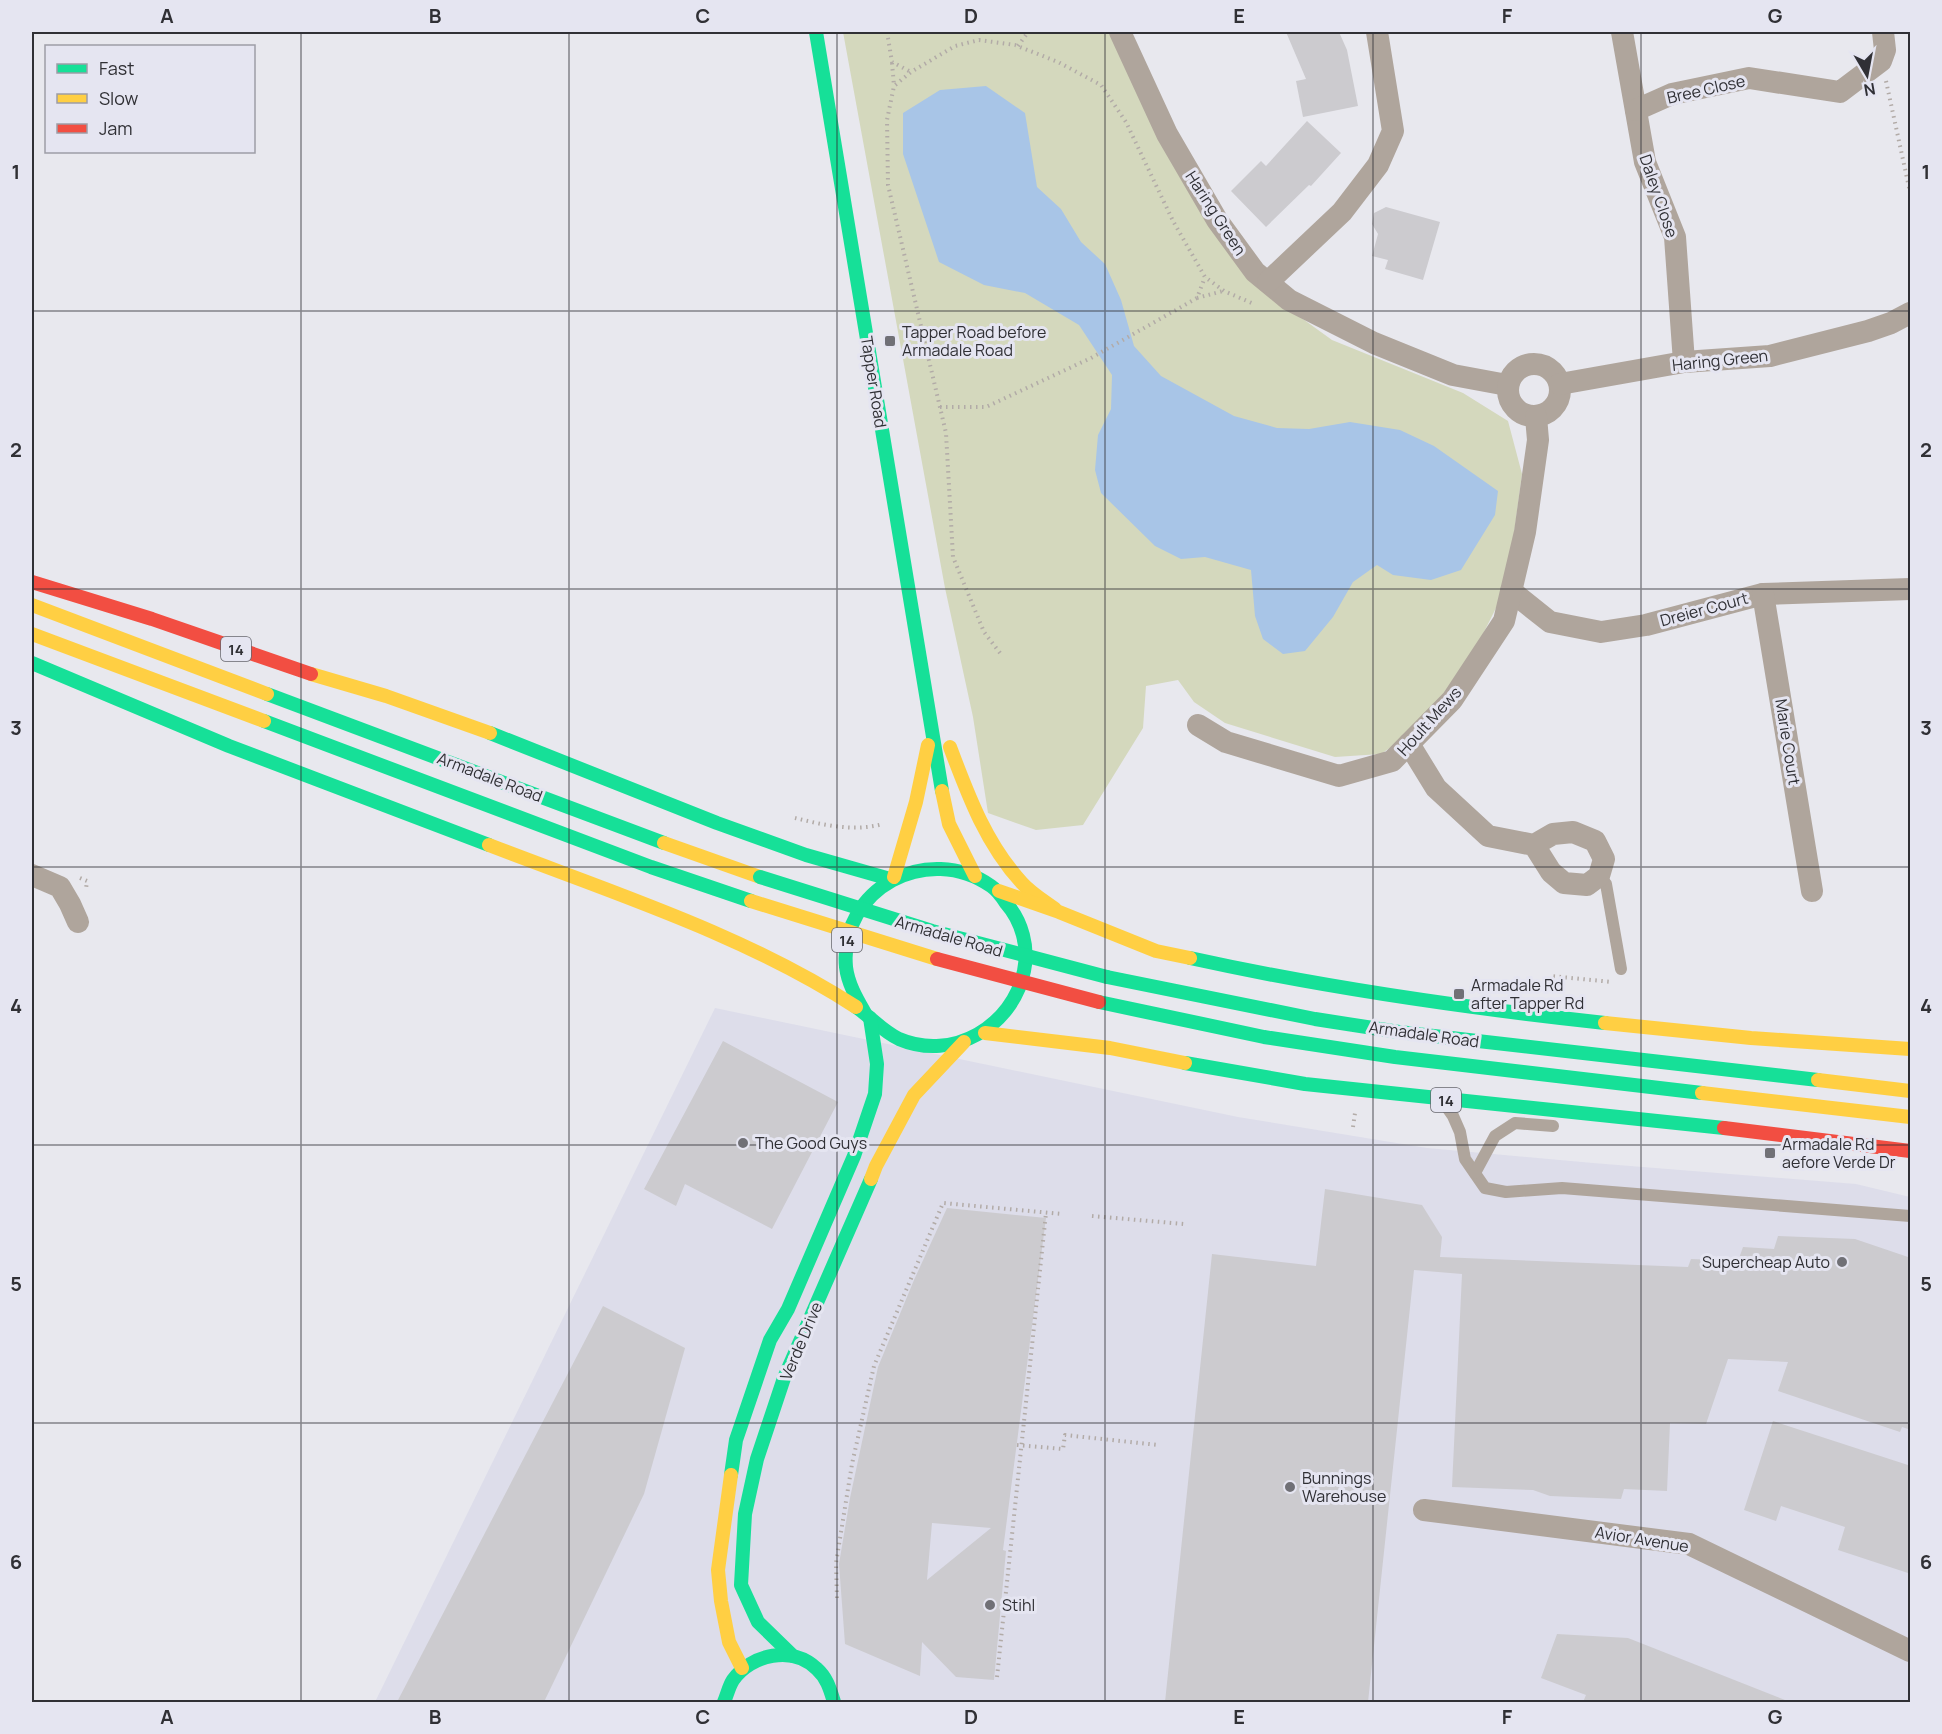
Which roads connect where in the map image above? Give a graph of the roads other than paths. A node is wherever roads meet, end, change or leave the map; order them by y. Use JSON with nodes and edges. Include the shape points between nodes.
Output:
{"nodes":[{"id":1,"x":816,"y":32,"type":"edge"},
{"id":2,"x":1120,"y":32,"type":"edge"},
{"id":3,"x":1377,"y":32,"type":"edge"},
{"id":4,"x":1622,"y":32,"type":"edge"},
{"id":5,"x":1883,"y":32,"type":"edge"},
{"id":6,"x":1636,"y":110,"type":"junction"},
{"id":7,"x":1268,"y":282,"type":"junction"},
{"id":8,"x":1911,"y":313,"type":"edge"},
{"id":9,"x":1684,"y":362,"type":"junction"},
{"id":10,"x":1560,"y":384,"type":"junction"},
{"id":11,"x":1507,"y":385,"type":"junction"},
{"id":12,"x":1536,"y":417,"type":"junction"},
{"id":13,"x":32,"y":582,"type":"edge"},
{"id":14,"x":1911,"y":589,"type":"edge"},
{"id":15,"x":1511,"y":591,"type":"junction"},
{"id":16,"x":1763,"y":594,"type":"junction"},
{"id":17,"x":32,"y":605,"type":"edge"},
{"id":18,"x":32,"y":634,"type":"edge"},
{"id":19,"x":32,"y":663,"type":"edge"},
{"id":20,"x":926,"y":696,"type":"junction"},
{"id":21,"x":1198,"y":725,"type":"dead end"},
{"id":22,"x":931,"y":732,"type":"junction"},
{"id":23,"x":1409,"y":744,"type":"junction"},
{"id":24,"x":1534,"y":845,"type":"junction"},
{"id":25,"x":32,"y":875,"type":"edge"},
{"id":26,"x":975,"y":876,"type":"junction"},
{"id":27,"x":1599,"y":876,"type":"junction"},
{"id":28,"x":892,"y":878,"type":"junction"},
{"id":29,"x":999,"y":891,"type":"junction"},
{"id":30,"x":1812,"y":891,"type":"dead end"},
{"id":31,"x":1059,"y":912,"type":"junction"},
{"id":32,"x":78,"y":922,"type":"dead end"},
{"id":33,"x":1621,"y":969,"type":"road end"},
{"id":34,"x":868,"y":1015,"type":"junction"},
{"id":35,"x":985,"y":1033,"type":"junction"},
{"id":36,"x":964,"y":1042,"type":"junction"},
{"id":37,"x":1911,"y":1049,"type":"edge"},
{"id":38,"x":1911,"y":1091,"type":"edge"},
{"id":39,"x":1442,"y":1099,"type":"junction"},
{"id":40,"x":1605,"y":1116,"type":"junction"},
{"id":41,"x":1911,"y":1118,"type":"edge"},
{"id":42,"x":1911,"y":1151,"type":"edge"},
{"id":43,"x":1475,"y":1173,"type":"junction"},
{"id":44,"x":1911,"y":1216,"type":"edge"},
{"id":45,"x":1424,"y":1510,"type":"dead end"},
{"id":46,"x":1911,"y":1651,"type":"edge"},
{"id":47,"x":794,"y":1656,"type":"junction"},
{"id":48,"x":742,"y":1668,"type":"junction"},
{"id":49,"x":724,"y":1702,"type":"edge"},
{"id":50,"x":834,"y":1702,"type":"edge"}],
"edges":[{"from":1,"to":20,"type":"main road","name":"Tapper Road"},
{"from":2,"to":7,"type":"street","name":"Haring Green","via":[[1167,134],[1216,220],[1255,272]]},
{"from":3,"to":7,"type":"street","via":[[1393,131],[1378,165],[1342,212]]},
{"from":4,"to":6,"type":"street","name":"Daley Close"},
{"from":5,"to":6,"type":"street","name":"Bree Close","via":[[1885,50],[1881,61],[1840,92],[1749,78],[1672,94]]},
{"from":6,"to":9,"type":"street","name":"Daley Close","via":[[1645,162],[1675,237]]},
{"from":7,"to":11,"type":"street","name":"Haring Green","via":[[1289,300],[1374,343],[1453,375]]},
{"from":8,"to":9,"type":"street","name":"Haring Green","via":[[1868,331],[1770,356]]},
{"from":9,"to":10,"type":"street","name":"Haring Green"},
{"from":10,"to":11,"type":"street","via":[[1549,368],[1530,363],[1518,368]]},
{"from":10,"to":12,"type":"street","via":[[1559,400],[1548,414]]},
{"from":11,"to":12,"type":"street","via":[[1508,399],[1518,412]]},
{"from":12,"to":15,"type":"street","name":"Hoult Mews","via":[[1538,440],[1525,532]]},
{"from":13,"to":28,"type":"main road","number":"14","via":[[386,696],[512,741],[717,823],[806,855]]},
{"from":14,"to":16,"type":"street","name":"Dreier Court"},
{"from":15,"to":16,"type":"street","name":"Dreier Court","via":[[1550,622],[1601,633]]},
{"from":15,"to":23,"type":"street","name":"Hoult Mews","via":[[1504,621],[1452,700]]},
{"from":16,"to":30,"type":"street","name":"Marie Court"},
{"from":17,"to":38,"type":"main road","name":"Armadale Road","bridge":true,"via":[[760,877],[1056,965],[1315,1019],[1399,1032]]},
{"from":18,"to":41,"type":"main road","name":"Armadale Road","bridge":true,"via":[[651,867],[817,924],[1000,978],[1264,1037],[1384,1056]]},
{"from":19,"to":34,"type":"main road","via":[[230,746],[723,936],[810,979]]},
{"from":20,"to":22,"type":"main road","name":"Tapper Road"},
{"from":20,"to":31,"type":"main road","via":[[973,808],[998,853],[1023,884]]},
{"from":21,"to":23,"type":"street","name":"Hoult Mews","via":[[1226,742],[1339,776],[1392,761]]},
{"from":22,"to":26,"type":"main road","name":"Tapper Road","via":[[950,824]]},
{"from":22,"to":28,"type":"main road","name":"Tapper Road","via":[[916,802]]},
{"from":23,"to":24,"type":"street","via":[[1436,788],[1488,836]]},
{"from":24,"to":27,"type":"street","via":[[1551,872],[1564,883],[1587,885]]},
{"from":24,"to":27,"type":"street","via":[[1553,834],[1573,832],[1595,841],[1604,859]]},
{"from":25,"to":32,"type":"street","via":[[60,887]]},
{"from":26,"to":28,"type":"main road","number":"14","via":[[949,868],[921,868]]},
{"from":26,"to":29,"type":"main road","number":"14"},
{"from":27,"to":33,"type":"lane","via":[[1606,884]]},
{"from":28,"to":34,"type":"main road","number":"14","via":[[857,913],[848,938],[846,964],[852,990]]},
{"from":29,"to":31,"type":"main road","number":"14"},
{"from":29,"to":35,"type":"main road","number":"14","via":[[1015,913],[1025,939],[1026,966],[1019,992],[1005,1015]]},
{"from":31,"to":37,"type":"main road","name":"Armadale Road","number":"14","via":[[1156,951],[1366,991],[1524,1014],[1751,1038]]},
{"from":34,"to":36,"type":"main road","number":"14","via":[[900,1040],[921,1046],[943,1047]]},
{"from":34,"to":48,"type":"main road","name":"Verde Drive","via":[[878,1064],[875,1094],[854,1156],[788,1309],[770,1340],[736,1440],[718,1570],[729,1642]]},
{"from":35,"to":36,"type":"main road","number":"14"},
{"from":35,"to":39,"type":"main road","number":"14","via":[[1110,1048],[1305,1083]]},
{"from":36,"to":47,"type":"main road","name":"Verde Drive","via":[[914,1095],[876,1166],[784,1378],[757,1459],[745,1514],[741,1585],[758,1622]]},
{"from":39,"to":40,"type":"main road","number":"14"},
{"from":39,"to":43,"type":"lane","via":[[1460,1132],[1465,1159]]},
{"from":40,"to":42,"type":"main road","number":"14"},
{"from":40,"to":43,"type":"lane","via":[[1559,1127],[1515,1124],[1495,1136]]},
{"from":43,"to":44,"type":"lane","via":[[1485,1188],[1506,1192],[1562,1188]]},
{"from":45,"to":46,"type":"street","name":"Avior Avenue","via":[[1689,1544]]},
{"from":47,"to":48,"type":"main road","via":[[775,1654]]},
{"from":47,"to":50,"type":"main road","name":"Verde Drive","via":[[811,1664],[824,1677]]},
{"from":48,"to":49,"type":"main road","via":[[727,1689]]}]}
